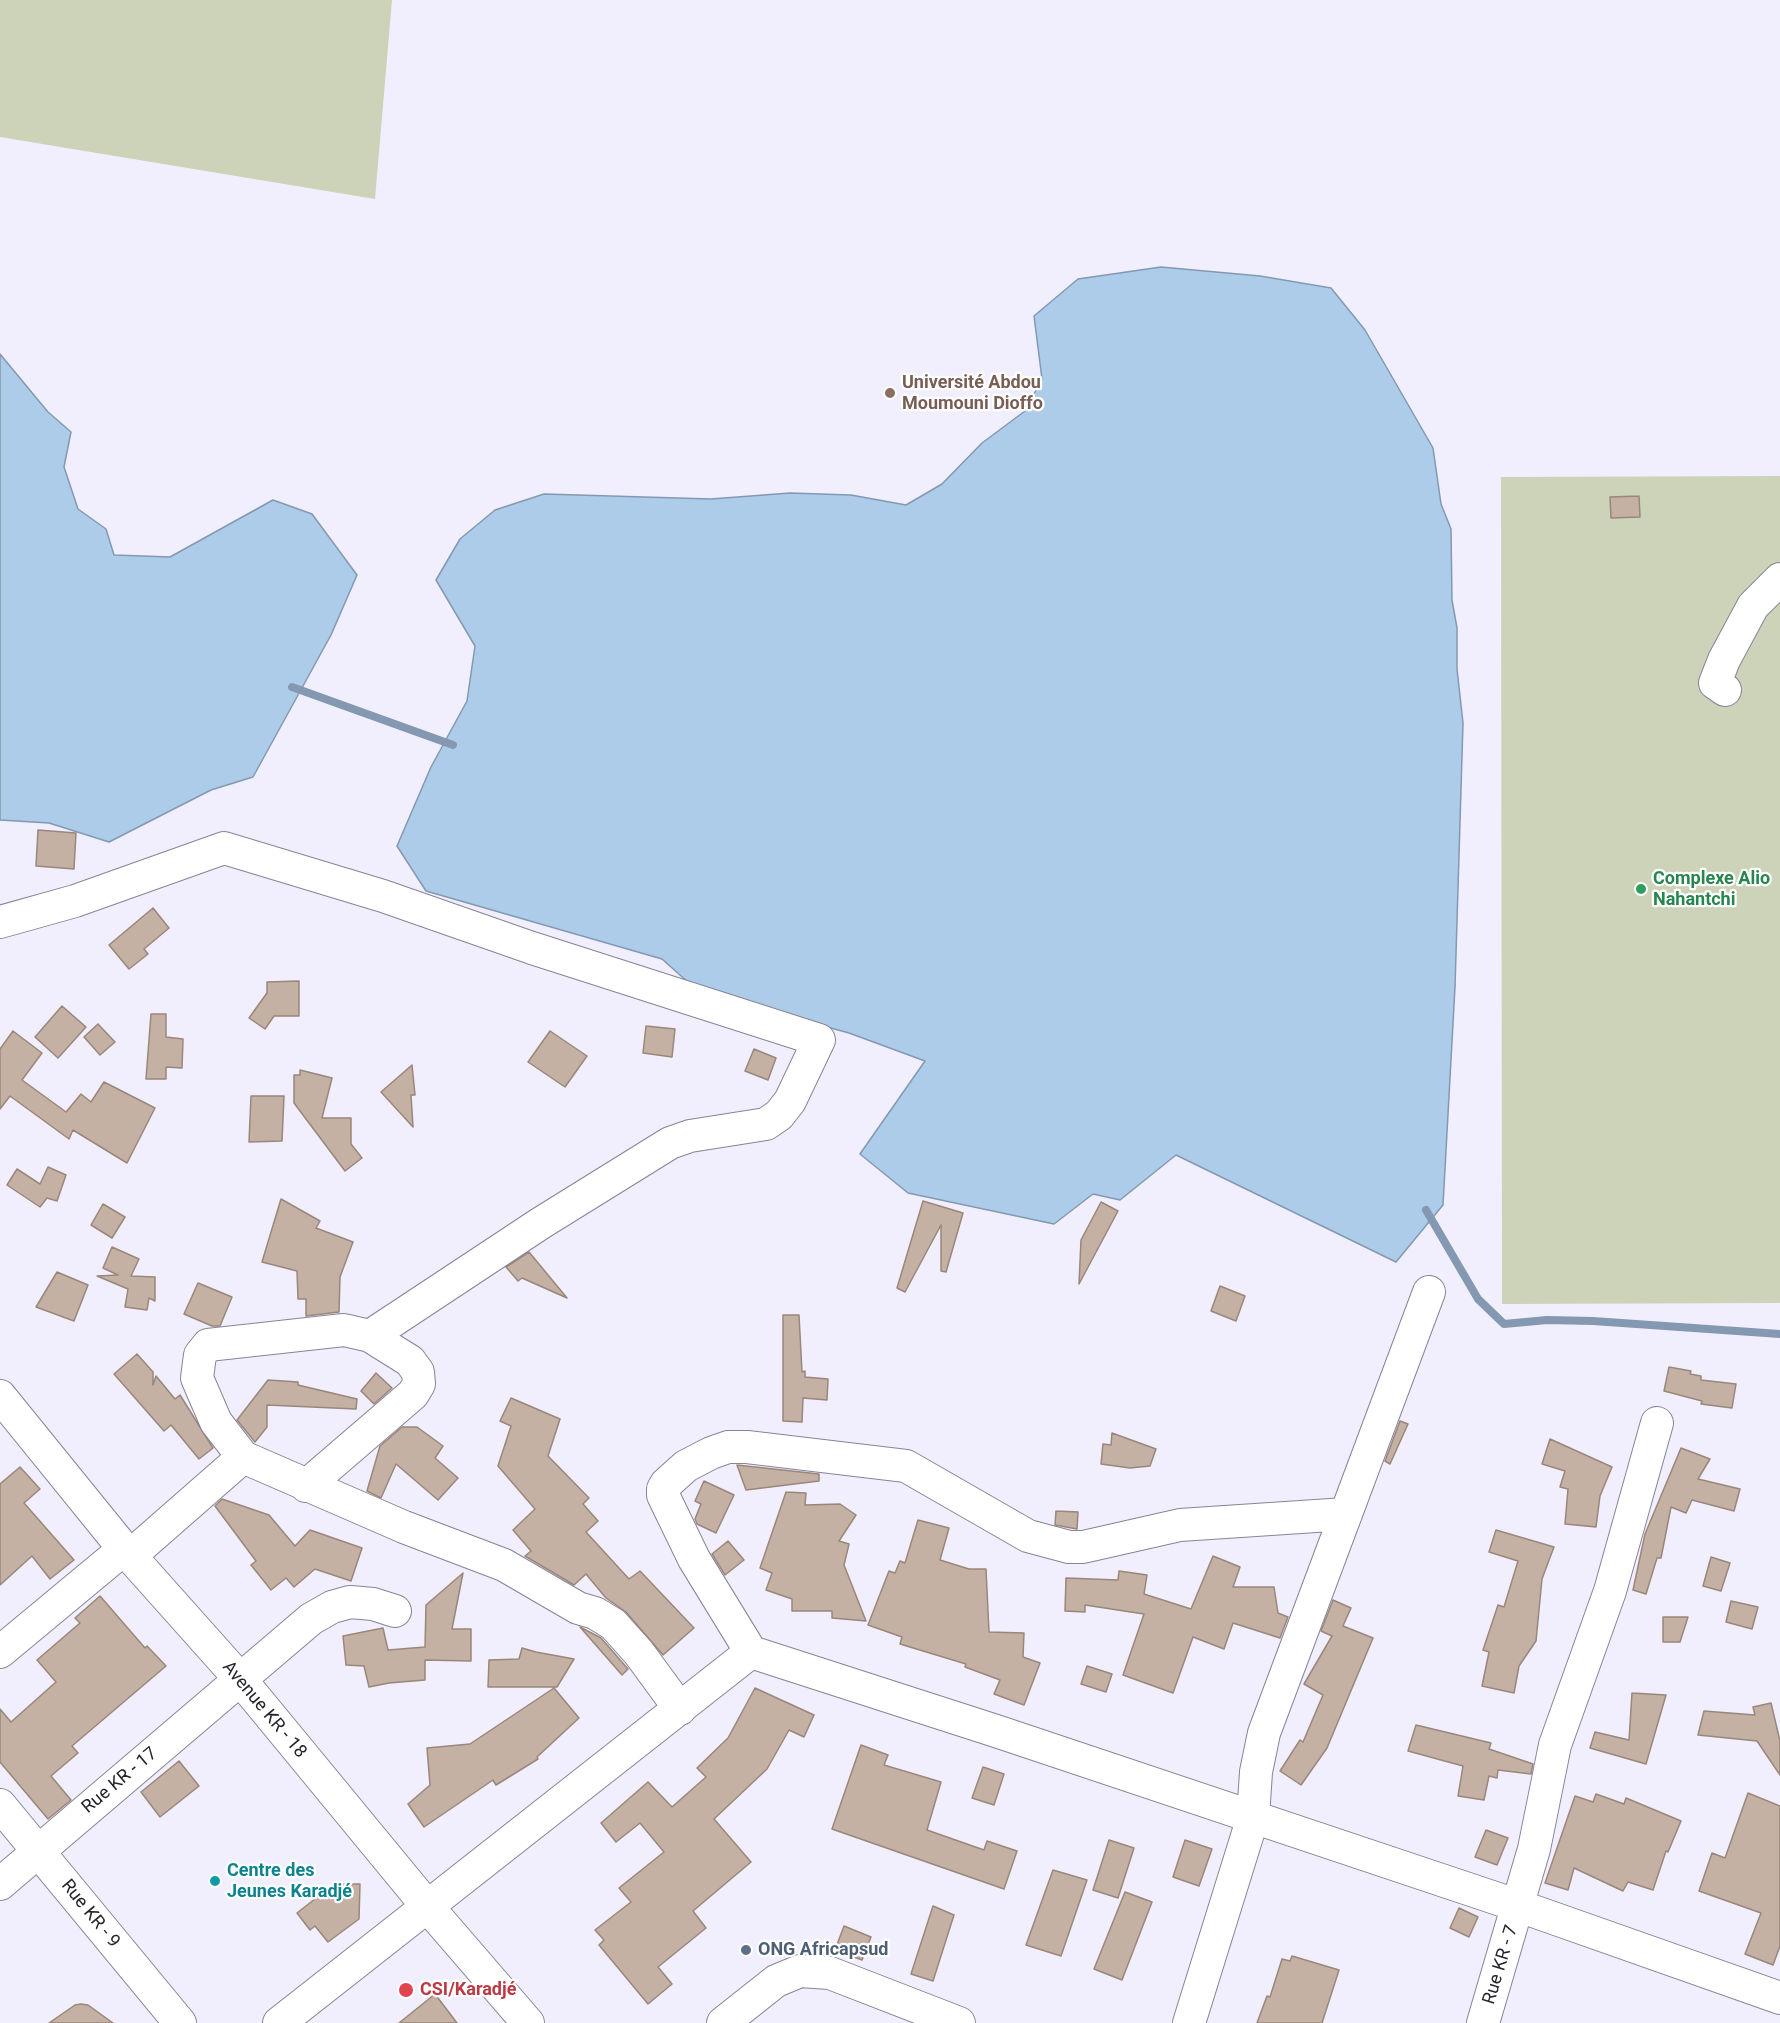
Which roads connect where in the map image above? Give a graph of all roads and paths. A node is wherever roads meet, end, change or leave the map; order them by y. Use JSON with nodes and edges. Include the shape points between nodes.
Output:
{"nodes":[{"id":1,"x":1780,"y":579,"type":"edge"},
{"id":2,"x":1725,"y":690,"type":"dead end"},
{"id":3,"x":0,"y":922,"type":"edge"},
{"id":4,"x":1430,"y":1292,"type":"dead end"},
{"id":5,"x":370,"y":1336,"type":"junction"},
{"id":6,"x":1,"y":1400,"type":"edge"},
{"id":7,"x":1657,"y":1423,"type":"dead end"},
{"id":8,"x":243,"y":1457,"type":"junction"},
{"id":9,"x":306,"y":1486,"type":"junction"},
{"id":10,"x":1346,"y":1514,"type":"junction"},
{"id":11,"x":127,"y":1552,"type":"junction"},
{"id":12,"x":395,"y":1611,"type":"dead end"},
{"id":13,"x":0,"y":1652,"type":"edge"},
{"id":14,"x":751,"y":1652,"type":"junction"},
{"id":15,"x":240,"y":1679,"type":"junction"},
{"id":16,"x":680,"y":1709,"type":"junction"},
{"id":17,"x":0,"y":1805,"type":"edge"},
{"id":18,"x":1253,"y":1817,"type":"junction"},
{"id":19,"x":38,"y":1851,"type":"junction"},
{"id":20,"x":0,"y":1884,"type":"edge"},
{"id":21,"x":427,"y":1906,"type":"junction"},
{"id":22,"x":1519,"y":1906,"type":"junction"},
{"id":23,"x":1780,"y":1998,"type":"edge"},
{"id":24,"x":180,"y":2023,"type":"edge"},
{"id":25,"x":279,"y":2023,"type":"edge"},
{"id":26,"x":528,"y":2023,"type":"edge"},
{"id":27,"x":723,"y":2023,"type":"edge"},
{"id":28,"x":959,"y":2023,"type":"edge"},
{"id":29,"x":1189,"y":2023,"type":"edge"},
{"id":30,"x":1484,"y":2023,"type":"edge"}],
"edges":[{"from":1,"to":2,"type":"street","via":[[1753,606],[1724,660],[1715,683]]},
{"from":3,"to":5,"type":"street","via":[[75,901],[224,848],[819,1040],[790,1101],[766,1124],[670,1143]]},
{"from":4,"to":10,"type":"street"},
{"from":5,"to":8,"type":"street","via":[[344,1330],[208,1345],[200,1355],[197,1378],[216,1422]]},
{"from":5,"to":9,"type":"street","via":[[410,1361],[418,1372],[419,1384],[413,1394]]},
{"from":6,"to":11,"type":"street","name":"Avenue KR - 18"},
{"from":7,"to":22,"type":"street","name":"Rue KR - 7","via":[[1610,1591],[1555,1746]]},
{"from":8,"to":9,"type":"street"},
{"from":8,"to":11,"type":"street"},
{"from":9,"to":16,"type":"street","via":[[504,1565],[613,1624]]},
{"from":10,"to":14,"type":"street","via":[[1180,1526],[1069,1547],[1028,1536],[906,1466],[728,1447],[686,1466],[666,1484],[663,1494],[694,1559]]},
{"from":10,"to":18,"type":"street","via":[[1264,1733]]},
{"from":11,"to":13,"type":"street"},
{"from":11,"to":15,"type":"street","name":"Avenue KR - 18"},
{"from":12,"to":15,"type":"street","name":"Rue KR - 17","via":[[350,1602],[332,1607],[311,1619]]},
{"from":14,"to":16,"type":"street"},
{"from":14,"to":18,"type":"street"},
{"from":15,"to":19,"type":"street","name":"Rue KR - 17"},
{"from":15,"to":21,"type":"street","name":"Avenue KR - 18"},
{"from":16,"to":21,"type":"street"},
{"from":17,"to":19,"type":"street","name":"Rue KR - 9"},
{"from":18,"to":22,"type":"street"},
{"from":18,"to":29,"type":"street"},
{"from":19,"to":20,"type":"street","name":"Rue KR - 17"},
{"from":19,"to":24,"type":"street","name":"Rue KR - 9"},
{"from":21,"to":25,"type":"street"},
{"from":21,"to":26,"type":"street","name":"Avenue KR - 18"},
{"from":22,"to":23,"type":"street"},
{"from":22,"to":30,"type":"street","name":"Rue KR - 7"},
{"from":27,"to":28,"type":"street","via":[[776,1981],[800,1971],[830,1973]]}]}
